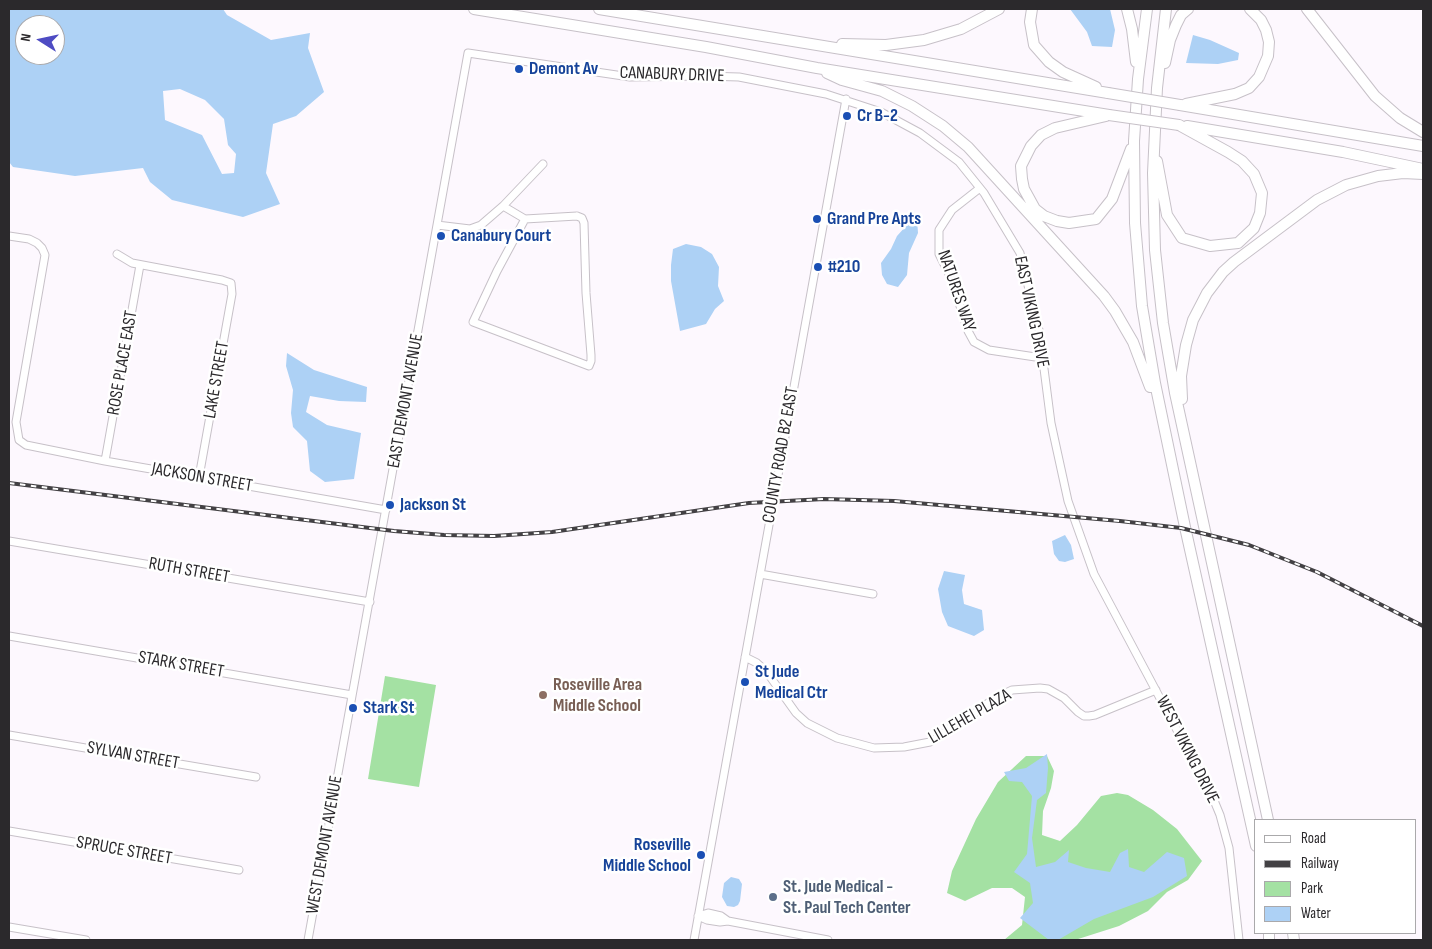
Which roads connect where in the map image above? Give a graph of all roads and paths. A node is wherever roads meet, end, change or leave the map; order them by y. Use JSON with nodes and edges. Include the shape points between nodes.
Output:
{"nodes":[{"id":1,"x":474,"y":9,"type":"edge"},
{"id":2,"x":599,"y":9,"type":"edge"},
{"id":3,"x":999,"y":9,"type":"edge"},
{"id":4,"x":1032,"y":9,"type":"edge"},
{"id":5,"x":1128,"y":9,"type":"edge"},
{"id":6,"x":1147,"y":9,"type":"edge"},
{"id":7,"x":1166,"y":9,"type":"edge"},
{"id":8,"x":1188,"y":9,"type":"edge"},
{"id":9,"x":1250,"y":9,"type":"edge"},
{"id":10,"x":1307,"y":9,"type":"edge"},
{"id":11,"x":801,"y":42,"type":"junction"},
{"id":12,"x":468,"y":52,"type":"joint"},
{"id":13,"x":817,"y":68,"type":"junction"},
{"id":14,"x":1138,"y":79,"type":"junction"},
{"id":15,"x":1157,"y":88,"type":"junction"},
{"id":16,"x":1108,"y":93,"type":"junction"},
{"id":17,"x":846,"y":99,"type":"junction"},
{"id":18,"x":1183,"y":105,"type":"junction"},
{"id":19,"x":1107,"y":115,"type":"junction"},
{"id":20,"x":1181,"y":126,"type":"junction"},
{"id":21,"x":1423,"y":132,"type":"edge"},
{"id":22,"x":1134,"y":141,"type":"junction"},
{"id":23,"x":1153,"y":145,"type":"junction"},
{"id":24,"x":1423,"y":146,"type":"edge"},
{"id":25,"x":543,"y":164,"type":"dead end"},
{"id":26,"x":1423,"y":169,"type":"edge"},
{"id":27,"x":1423,"y":174,"type":"edge"},
{"id":28,"x":980,"y":188,"type":"junction"},
{"id":29,"x":503,"y":206,"type":"junction"},
{"id":30,"x":525,"y":219,"type":"junction"},
{"id":31,"x":437,"y":225,"type":"junction"},
{"id":32,"x":9,"y":236,"type":"edge"},
{"id":33,"x":117,"y":254,"type":"dead end"},
{"id":34,"x":140,"y":265,"type":"junction"},
{"id":35,"x":1042,"y":358,"type":"junction"},
{"id":36,"x":1188,"y":450,"type":"junction"},
{"id":37,"x":105,"y":461,"type":"junction"},
{"id":38,"x":1171,"y":461,"type":"junction"},
{"id":39,"x":199,"y":477,"type":"junction"},
{"id":40,"x":386,"y":510,"type":"junction"},
{"id":41,"x":9,"y":541,"type":"edge"},
{"id":42,"x":760,"y":574,"type":"junction"},
{"id":43,"x":1094,"y":574,"type":"joint"},
{"id":44,"x":873,"y":594,"type":"dead end"},
{"id":45,"x":370,"y":602,"type":"junction"},
{"id":46,"x":9,"y":636,"type":"edge"},
{"id":47,"x":746,"y":657,"type":"junction"},
{"id":48,"x":1156,"y":690,"type":"junction"},
{"id":49,"x":352,"y":695,"type":"junction"},
{"id":50,"x":9,"y":735,"type":"edge"},
{"id":51,"x":343,"y":749,"type":"joint"},
{"id":52,"x":256,"y":776,"type":"dead end"},
{"id":53,"x":1268,"y":819,"type":"edge"},
{"id":54,"x":9,"y":831,"type":"edge"},
{"id":55,"x":1254,"y":837,"type":"edge"},
{"id":56,"x":239,"y":870,"type":"dead end"},
{"id":57,"x":698,"y":916,"type":"junction"},
{"id":58,"x":9,"y":927,"type":"edge"},
{"id":59,"x":86,"y":940,"type":"edge"},
{"id":60,"x":308,"y":940,"type":"edge"},
{"id":61,"x":694,"y":940,"type":"edge"},
{"id":62,"x":828,"y":940,"type":"edge"},
{"id":63,"x":1239,"y":940,"type":"edge"}],
"edges":[{"from":1,"to":13,"type":"highway"},
{"from":2,"to":11,"type":"highway"},
{"from":3,"to":11,"type":"highway","via":[[961,29],[905,44]]},
{"from":4,"to":16,"type":"highway","via":[[1030,22],[1034,45],[1049,62]]},
{"from":5,"to":14,"type":"highway"},
{"from":6,"to":14,"type":"highway"},
{"from":7,"to":15,"type":"highway"},
{"from":8,"to":15,"type":"highway","via":[[1181,15],[1173,33]]},
{"from":9,"to":18,"type":"highway","via":[[1261,20],[1268,42],[1268,56],[1259,77],[1249,88],[1235,94]]},
{"from":10,"to":21,"type":"highway","via":[[1375,96],[1400,118]]},
{"from":11,"to":16,"type":"highway"},
{"from":12,"to":17,"type":"street","name":"CANABURY DRIVE","via":[[630,76],[739,78]]},
{"from":12,"to":31,"type":"street","name":"EAST DEMONT AVENUE"},
{"from":13,"to":19,"type":"highway"},
{"from":13,"to":38,"type":"highway","via":[[842,80],[898,98],[949,130],[1104,296],[1124,326],[1142,363]]},
{"from":14,"to":22,"type":"highway"},
{"from":15,"to":23,"type":"highway"},
{"from":16,"to":18,"type":"highway","bridge":true},
{"from":17,"to":28,"type":"street","name":"EAST VIKING DRIVE","via":[[881,112],[920,133],[959,162]]},
{"from":17,"to":42,"type":"street","name":"COUNTY ROAD B2 EAST"},
{"from":18,"to":24,"type":"highway"},
{"from":19,"to":20,"type":"highway","bridge":true},
{"from":19,"to":22,"type":"highway","via":[[1055,128],[1041,135],[1031,146],[1021,166],[1024,190],[1035,209],[1044,216],[1069,223],[1096,219],[1115,193]]},
{"from":20,"to":23,"type":"highway","via":[[1242,161],[1254,174],[1262,193],[1260,213],[1254,228],[1238,243],[1210,246],[1182,238],[1167,215]]},
{"from":20,"to":26,"type":"highway","via":[[1343,152]]},
{"from":22,"to":38,"type":"highway","via":[[1136,246],[1142,306]]},
{"from":23,"to":36,"type":"highway","via":[[1153,207],[1160,302]]},
{"from":25,"to":29,"type":"street"},
{"from":27,"to":36,"type":"highway","via":[[1403,173],[1362,179],[1331,192],[1243,254],[1219,277],[1199,306],[1186,345],[1181,394]]},
{"from":28,"to":35,"type":"street","name":"EAST VIKING DRIVE","via":[[1020,253]]},
{"from":28,"to":35,"type":"street","name":"NATURES WAY","via":[[952,210],[939,230],[939,254],[974,342],[989,350]]},
{"from":29,"to":30,"type":"street"},
{"from":29,"to":31,"type":"street","via":[[470,230]]},
{"from":30,"to":30,"type":"street","via":[[473,322],[588,366],[591,354],[582,218]]},
{"from":31,"to":40,"type":"street","name":"EAST DEMONT AVENUE"},
{"from":32,"to":37,"type":"street","name":"JACKSON STREET","via":[[29,239],[42,248],[45,255],[16,422],[19,440],[39,449]]},
{"from":33,"to":34,"type":"street"},
{"from":34,"to":37,"type":"street","name":"ROSE PLACE EAST"},
{"from":34,"to":39,"type":"street","name":"LAKE STREET","via":[[230,283],[232,294]]},
{"from":35,"to":43,"type":"street","name":"EAST VIKING DRIVE","via":[[1051,423],[1068,501]]},
{"from":36,"to":53,"type":"highway"},
{"from":37,"to":39,"type":"street","name":"JACKSON STREET"},
{"from":38,"to":55,"type":"highway"},
{"from":39,"to":40,"type":"street","name":"JACKSON STREET"},
{"from":40,"to":45,"type":"street","name":"EAST DEMONT AVENUE"},
{"from":41,"to":45,"type":"street","name":"RUTH STREET"},
{"from":42,"to":44,"type":"street"},
{"from":42,"to":47,"type":"street","name":"COUNTY ROAD B2 EAST"},
{"from":43,"to":48,"type":"street","name":"WEST VIKING DRIVE"},
{"from":45,"to":49,"type":"street","name":"EAST DEMONT AVENUE"},
{"from":46,"to":49,"type":"street","name":"STARK STREET"},
{"from":47,"to":48,"type":"street","name":"LILLEHEI PLAZA","via":[[766,671],[796,713],[807,722],[837,738],[874,748],[930,742],[958,721],[1012,690],[1048,689],[1084,716],[1095,715]]},
{"from":47,"to":57,"type":"street","name":"COUNTY ROAD B2 EAST"},
{"from":48,"to":63,"type":"street","name":"WEST VIKING DRIVE","via":[[1220,815],[1228,848]]},
{"from":49,"to":51,"type":"street","name":"EAST DEMONT AVENUE"},
{"from":50,"to":52,"type":"street","name":"SYLVAN STREET"},
{"from":51,"to":60,"type":"street","name":"WEST DEMONT AVENUE"},
{"from":54,"to":56,"type":"street","name":"SPRUCE STREET"},
{"from":57,"to":61,"type":"street","name":"COUNTY ROAD B2 EAST"},
{"from":57,"to":62,"type":"street"},
{"from":58,"to":59,"type":"street"}]}
